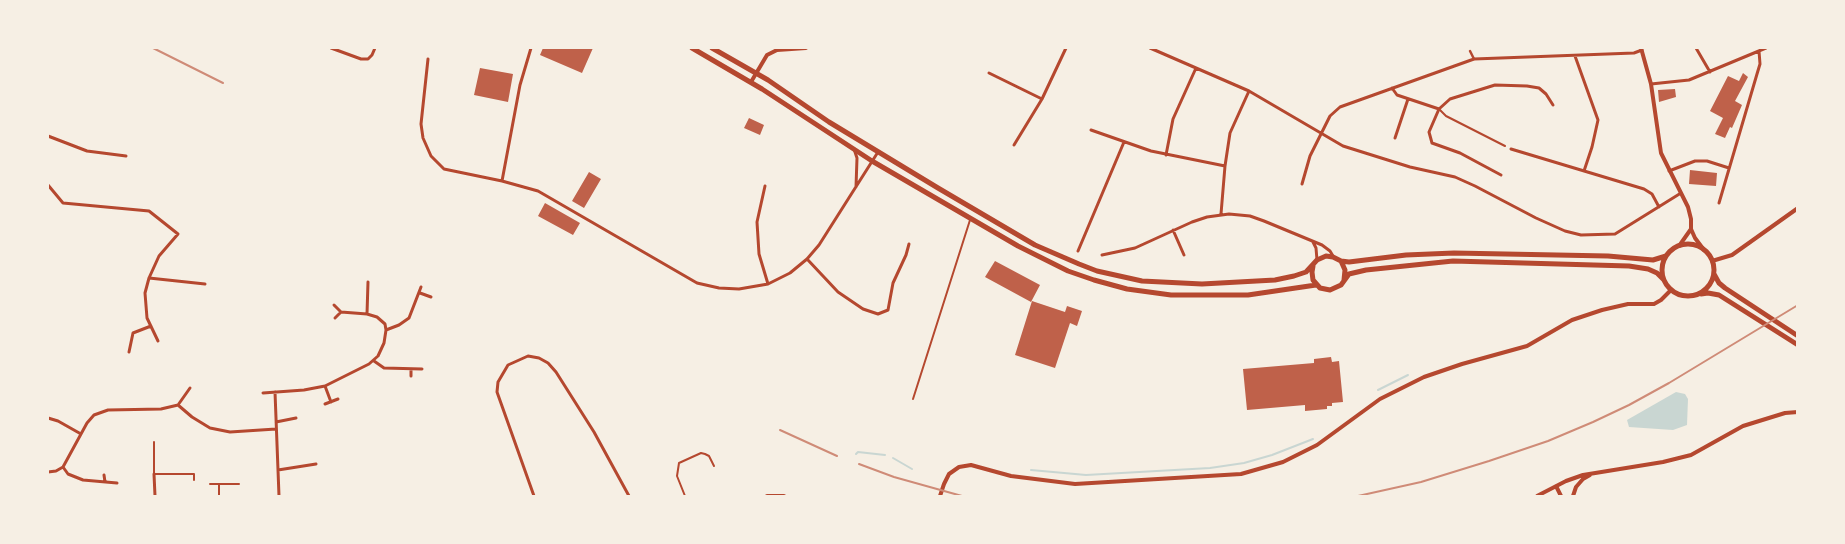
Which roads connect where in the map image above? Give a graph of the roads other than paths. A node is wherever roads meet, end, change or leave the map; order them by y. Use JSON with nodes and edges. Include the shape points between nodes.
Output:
{"nodes":[{"id":1,"x":331,"y":48,"type":"edge"},
{"id":2,"x":375,"y":48,"type":"edge"},
{"id":3,"x":531,"y":48,"type":"edge"},
{"id":4,"x":692,"y":48,"type":"edge"},
{"id":5,"x":712,"y":48,"type":"edge"},
{"id":6,"x":806,"y":48,"type":"edge"},
{"id":7,"x":1066,"y":48,"type":"edge"},
{"id":8,"x":1150,"y":48,"type":"edge"},
{"id":9,"x":1641,"y":48,"type":"edge"},
{"id":10,"x":1696,"y":48,"type":"edge"},
{"id":11,"x":1766,"y":48,"type":"edge"},
{"id":12,"x":1759,"y":51,"type":"junction"},
{"id":13,"x":1470,"y":52,"type":"dead end"},
{"id":14,"x":1576,"y":56,"type":"junction"},
{"id":15,"x":428,"y":59,"type":"dead end"},
{"id":16,"x":1474,"y":59,"type":"junction"},
{"id":17,"x":1196,"y":68,"type":"junction"},
{"id":18,"x":756,"y":72,"type":"junction"},
{"id":19,"x":1710,"y":72,"type":"junction"},
{"id":20,"x":989,"y":73,"type":"dead end"},
{"id":21,"x":751,"y":82,"type":"junction"},
{"id":22,"x":1652,"y":84,"type":"junction"},
{"id":23,"x":1392,"y":88,"type":"junction"},
{"id":24,"x":1249,"y":91,"type":"junction"},
{"id":25,"x":1042,"y":99,"type":"junction"},
{"id":26,"x":1408,"y":99,"type":"junction"},
{"id":27,"x":1553,"y":105,"type":"dead end"},
{"id":28,"x":1439,"y":110,"type":"junction"},
{"id":29,"x":1091,"y":130,"type":"dead end"},
{"id":30,"x":1321,"y":134,"type":"junction"},
{"id":31,"x":48,"y":136,"type":"edge"},
{"id":32,"x":1395,"y":138,"type":"dead end"},
{"id":33,"x":1124,"y":142,"type":"junction"},
{"id":34,"x":1014,"y":144,"type":"dead end"},
{"id":35,"x":1505,"y":146,"type":"dead end"},
{"id":36,"x":854,"y":149,"type":"junction"},
{"id":37,"x":1511,"y":149,"type":"dead end"},
{"id":38,"x":878,"y":152,"type":"junction"},
{"id":39,"x":1166,"y":155,"type":"junction"},
{"id":40,"x":126,"y":156,"type":"dead end"},
{"id":41,"x":872,"y":161,"type":"junction"},
{"id":42,"x":1225,"y":166,"type":"junction"},
{"id":43,"x":1729,"y":168,"type":"junction"},
{"id":44,"x":1584,"y":171,"type":"junction"},
{"id":45,"x":1669,"y":172,"type":"junction"},
{"id":46,"x":1501,"y":175,"type":"dead end"},
{"id":47,"x":502,"y":181,"type":"junction"},
{"id":48,"x":1302,"y":184,"type":"dead end"},
{"id":49,"x":48,"y":185,"type":"edge"},
{"id":50,"x":765,"y":186,"type":"dead end"},
{"id":51,"x":856,"y":188,"type":"junction"},
{"id":52,"x":1681,"y":193,"type":"junction"},
{"id":53,"x":1719,"y":203,"type":"dead end"},
{"id":54,"x":1659,"y":207,"type":"junction"},
{"id":55,"x":1798,"y":208,"type":"edge"},
{"id":56,"x":1798,"y":212,"type":"edge"},
{"id":57,"x":1221,"y":214,"type":"junction"},
{"id":58,"x":1791,"y":214,"type":"junction"},
{"id":59,"x":970,"y":219,"type":"junction"},
{"id":60,"x":1691,"y":229,"type":"junction"},
{"id":61,"x":1173,"y":230,"type":"junction"},
{"id":62,"x":1312,"y":242,"type":"junction"},
{"id":63,"x":908,"y":244,"type":"dead end"},
{"id":64,"x":1679,"y":246,"type":"junction"},
{"id":65,"x":1704,"y":250,"type":"junction"},
{"id":66,"x":1078,"y":251,"type":"dead end"},
{"id":67,"x":1184,"y":255,"type":"dead end"},
{"id":68,"x":1102,"y":256,"type":"dead end"},
{"id":69,"x":1666,"y":256,"type":"junction"},
{"id":70,"x":1333,"y":257,"type":"junction"},
{"id":71,"x":807,"y":259,"type":"junction"},
{"id":72,"x":1317,"y":260,"type":"junction"},
{"id":73,"x":1712,"y":261,"type":"junction"},
{"id":74,"x":1341,"y":262,"type":"junction"},
{"id":75,"x":1313,"y":266,"type":"junction"},
{"id":76,"x":1714,"y":273,"type":"junction"},
{"id":77,"x":149,"y":278,"type":"junction"},
{"id":78,"x":1344,"y":280,"type":"junction"},
{"id":79,"x":1664,"y":280,"type":"junction"},
{"id":80,"x":368,"y":282,"type":"dead end"},
{"id":81,"x":205,"y":284,"type":"dead end"},
{"id":82,"x":768,"y":284,"type":"junction"},
{"id":83,"x":1316,"y":285,"type":"junction"},
{"id":84,"x":421,"y":287,"type":"dead end"},
{"id":85,"x":1671,"y":290,"type":"junction"},
{"id":86,"x":420,"y":293,"type":"junction"},
{"id":87,"x":1699,"y":294,"type":"junction"},
{"id":88,"x":431,"y":296,"type":"dead end"},
{"id":89,"x":334,"y":305,"type":"dead end"},
{"id":90,"x":341,"y":312,"type":"junction"},
{"id":91,"x":366,"y":314,"type":"junction"},
{"id":92,"x":335,"y":318,"type":"dead end"},
{"id":93,"x":150,"y":326,"type":"junction"},
{"id":94,"x":386,"y":330,"type":"junction"},
{"id":95,"x":1798,"y":336,"type":"edge"},
{"id":96,"x":158,"y":342,"type":"dead end"},
{"id":97,"x":1798,"y":345,"type":"edge"},
{"id":98,"x":129,"y":352,"type":"dead end"},
{"id":99,"x":374,"y":360,"type":"junction"},
{"id":100,"x":411,"y":369,"type":"junction"},
{"id":101,"x":422,"y":369,"type":"dead end"},
{"id":102,"x":411,"y":376,"type":"dead end"},
{"id":103,"x":324,"y":386,"type":"junction"},
{"id":104,"x":190,"y":388,"type":"dead end"},
{"id":105,"x":275,"y":392,"type":"junction"},
{"id":106,"x":263,"y":393,"type":"dead end"},
{"id":107,"x":338,"y":399,"type":"dead end"},
{"id":108,"x":913,"y":399,"type":"dead end"},
{"id":109,"x":331,"y":402,"type":"junction"},
{"id":110,"x":325,"y":404,"type":"dead end"},
{"id":111,"x":178,"y":405,"type":"junction"},
{"id":112,"x":1798,"y":412,"type":"edge"},
{"id":113,"x":48,"y":418,"type":"edge"},
{"id":114,"x":296,"y":418,"type":"dead end"},
{"id":115,"x":276,"y":422,"type":"junction"},
{"id":116,"x":276,"y":429,"type":"junction"},
{"id":117,"x":81,"y":434,"type":"junction"},
{"id":118,"x":154,"y":442,"type":"dead end"},
{"id":119,"x":316,"y":464,"type":"dead end"},
{"id":120,"x":714,"y":466,"type":"dead end"},
{"id":121,"x":63,"y":467,"type":"junction"},
{"id":122,"x":278,"y":470,"type":"junction"},
{"id":123,"x":48,"y":472,"type":"edge"},
{"id":124,"x":154,"y":474,"type":"junction"},
{"id":125,"x":1592,"y":474,"type":"junction"},
{"id":126,"x":104,"y":475,"type":"dead end"},
{"id":127,"x":194,"y":480,"type":"dead end"},
{"id":128,"x":105,"y":482,"type":"junction"},
{"id":129,"x":116,"y":483,"type":"dead end"},
{"id":130,"x":210,"y":484,"type":"dead end"},
{"id":131,"x":219,"y":484,"type":"junction"},
{"id":132,"x":239,"y":484,"type":"dead end"},
{"id":133,"x":1556,"y":486,"type":"junction"},
{"id":134,"x":155,"y":496,"type":"edge"},
{"id":135,"x":220,"y":496,"type":"edge"},
{"id":136,"x":279,"y":496,"type":"edge"},
{"id":137,"x":534,"y":496,"type":"edge"},
{"id":138,"x":629,"y":496,"type":"edge"},
{"id":139,"x":685,"y":496,"type":"edge"},
{"id":140,"x":767,"y":496,"type":"edge"},
{"id":141,"x":784,"y":496,"type":"edge"},
{"id":142,"x":940,"y":496,"type":"edge"},
{"id":143,"x":1537,"y":496,"type":"edge"},
{"id":144,"x":1561,"y":496,"type":"edge"},
{"id":145,"x":1573,"y":496,"type":"edge"}],
"edges":[{"from":1,"to":2,"type":"street","via":[[361,59],[368,59]]},
{"from":3,"to":47,"type":"street","via":[[520,86]]},
{"from":4,"to":21,"type":"main road"},
{"from":5,"to":18,"type":"main road"},
{"from":6,"to":18,"type":"street","via":[[777,50],[766,55]]},
{"from":7,"to":25,"type":"street"},
{"from":8,"to":17,"type":"street"},
{"from":9,"to":14,"type":"street","via":[[1634,53]]},
{"from":9,"to":22,"type":"street"},
{"from":10,"to":19,"type":"street"},
{"from":11,"to":12,"type":"street"},
{"from":12,"to":19,"type":"street"},
{"from":12,"to":43,"type":"street","via":[[1760,64]]},
{"from":13,"to":16,"type":"street"},
{"from":14,"to":16,"type":"street"},
{"from":14,"to":44,"type":"street","via":[[1598,120]]},
{"from":15,"to":47,"type":"street","via":[[421,124],[431,156],[444,169]]},
{"from":16,"to":23,"type":"street"},
{"from":17,"to":24,"type":"street"},
{"from":17,"to":39,"type":"street","via":[[1173,119]]},
{"from":18,"to":21,"type":"street"},
{"from":18,"to":38,"type":"main road"},
{"from":19,"to":22,"type":"street","via":[[1689,80]]},
{"from":20,"to":25,"type":"street"},
{"from":21,"to":36,"type":"main road"},
{"from":22,"to":45,"type":"street","via":[[1661,153]]},
{"from":23,"to":26,"type":"street","via":[[1397,95]]},
{"from":23,"to":30,"type":"street","via":[[1340,107]]},
{"from":24,"to":30,"type":"street"},
{"from":24,"to":42,"type":"street","via":[[1230,133]]},
{"from":25,"to":34,"type":"street"},
{"from":26,"to":28,"type":"street"},
{"from":26,"to":32,"type":"street"},
{"from":27,"to":28,"type":"street","via":[[1539,88],[1491,85],[1450,99]]},
{"from":28,"to":35,"type":"lane"},
{"from":28,"to":46,"type":"street","via":[[1429,132],[1432,143],[1460,153]]},
{"from":29,"to":33,"type":"street"},
{"from":30,"to":48,"type":"street"},
{"from":30,"to":54,"type":"street","via":[[1361,152],[1455,177],[1536,218],[1580,235],[1615,234]]},
{"from":31,"to":40,"type":"street","via":[[87,150]]},
{"from":33,"to":39,"type":"street"},
{"from":33,"to":66,"type":"street"},
{"from":36,"to":41,"type":"main road"},
{"from":36,"to":51,"type":"street","via":[[857,158]]},
{"from":37,"to":44,"type":"street"},
{"from":38,"to":41,"type":"street"},
{"from":38,"to":75,"type":"main road","via":[[1035,245],[1097,271],[1142,281],[1202,284],[1275,280],[1306,272]]},
{"from":39,"to":42,"type":"street"},
{"from":41,"to":51,"type":"street"},
{"from":41,"to":59,"type":"main road"},
{"from":42,"to":57,"type":"street"},
{"from":43,"to":45,"type":"street","via":[[1695,161]]},
{"from":43,"to":53,"type":"street"},
{"from":44,"to":54,"type":"street","via":[[1644,189],[1652,194]]},
{"from":45,"to":52,"type":"street"},
{"from":47,"to":82,"type":"street","via":[[538,191],[697,283],[739,289]]},
{"from":49,"to":77,"type":"street","via":[[63,203],[149,211],[178,234],[159,256]]},
{"from":50,"to":82,"type":"street","via":[[757,222],[759,254]]},
{"from":51,"to":71,"type":"street"},
{"from":52,"to":54,"type":"street"},
{"from":52,"to":60,"type":"street","via":[[1691,219]]},
{"from":55,"to":58,"type":"street"},
{"from":56,"to":58,"type":"street"},
{"from":57,"to":61,"type":"street"},
{"from":57,"to":62,"type":"street","via":[[1250,216]]},
{"from":58,"to":73,"type":"street","via":[[1732,254]]},
{"from":59,"to":83,"type":"main road","via":[[1043,260],[1127,289],[1172,295],[1222,296]]},
{"from":59,"to":108,"type":"lane"},
{"from":60,"to":64,"type":"street"},
{"from":60,"to":65,"type":"street"},
{"from":61,"to":67,"type":"street"},
{"from":61,"to":68,"type":"street","via":[[1135,248]]},
{"from":62,"to":70,"type":"street","via":[[1322,245]]},
{"from":62,"to":72,"type":"street"},
{"from":63,"to":71,"type":"street","via":[[893,283],[888,310],[878,314],[838,292]]},
{"from":64,"to":65,"type":"main road","via":[[1688,244]]},
{"from":64,"to":69,"type":"main road"},
{"from":65,"to":73,"type":"main road"},
{"from":69,"to":74,"type":"main road","via":[[1653,260],[1454,253]]},
{"from":69,"to":79,"type":"main road","via":[[1662,272]]},
{"from":70,"to":72,"type":"main road"},
{"from":70,"to":74,"type":"main road"},
{"from":71,"to":82,"type":"street","via":[[790,273]]},
{"from":72,"to":75,"type":"main road"},
{"from":73,"to":76,"type":"main road"},
{"from":74,"to":78,"type":"main road","via":[[1345,270]]},
{"from":75,"to":83,"type":"main road","via":[[1312,277]]},
{"from":76,"to":87,"type":"main road","via":[[1712,282]]},
{"from":76,"to":95,"type":"main road","via":[[1725,288]]},
{"from":77,"to":81,"type":"street"},
{"from":77,"to":93,"type":"street","via":[[146,294]]},
{"from":78,"to":79,"type":"main road","via":[[1349,274],[1366,270],[1453,261],[1628,266],[1648,269]]},
{"from":78,"to":83,"type":"main road","via":[[1330,290]]},
{"from":79,"to":85,"type":"main road"},
{"from":80,"to":91,"type":"street"},
{"from":84,"to":86,"type":"street"},
{"from":85,"to":87,"type":"main road","via":[[1682,296]]},
{"from":85,"to":142,"type":"street","via":[[1654,304],[1628,304],[1602,310],[1572,320],[1527,346],[1416,381],[1380,399],[1317,445],[1282,462],[1241,474],[1075,484],[1011,476],[971,465],[959,467],[949,474]]},
{"from":86,"to":88,"type":"street"},
{"from":86,"to":94,"type":"street","via":[[409,318]]},
{"from":87,"to":97,"type":"main road","via":[[1719,295]]},
{"from":89,"to":90,"type":"street"},
{"from":90,"to":91,"type":"street"},
{"from":90,"to":92,"type":"street"},
{"from":91,"to":94,"type":"street","via":[[377,317],[385,324]]},
{"from":93,"to":96,"type":"street"},
{"from":93,"to":98,"type":"street","via":[[133,333]]},
{"from":94,"to":99,"type":"street","via":[[384,342]]},
{"from":99,"to":100,"type":"street","via":[[384,368]]},
{"from":99,"to":103,"type":"street"},
{"from":100,"to":101,"type":"street"},
{"from":100,"to":102,"type":"street"},
{"from":103,"to":105,"type":"street"},
{"from":103,"to":109,"type":"street"},
{"from":104,"to":111,"type":"street"},
{"from":105,"to":106,"type":"street"},
{"from":105,"to":115,"type":"street"},
{"from":107,"to":109,"type":"street"},
{"from":109,"to":110,"type":"street"},
{"from":111,"to":116,"type":"street","via":[[210,428],[230,432]]},
{"from":111,"to":117,"type":"street","via":[[161,409],[108,410],[94,415]]},
{"from":112,"to":125,"type":"street","via":[[1743,426],[1691,455]]},
{"from":113,"to":117,"type":"street"},
{"from":114,"to":115,"type":"street"},
{"from":115,"to":116,"type":"street"},
{"from":116,"to":122,"type":"street"},
{"from":117,"to":121,"type":"street"},
{"from":118,"to":124,"type":"lane"},
{"from":119,"to":122,"type":"street"},
{"from":120,"to":139,"type":"lane","via":[[710,456],[705,454],[679,463],[677,476]]},
{"from":121,"to":123,"type":"street"},
{"from":121,"to":128,"type":"street","via":[[68,474],[83,480]]},
{"from":122,"to":136,"type":"street"},
{"from":124,"to":127,"type":"lane","via":[[194,474]]},
{"from":124,"to":134,"type":"street"},
{"from":125,"to":133,"type":"street"},
{"from":125,"to":145,"type":"street","via":[[1576,487]]},
{"from":126,"to":128,"type":"street"},
{"from":128,"to":129,"type":"street"},
{"from":130,"to":131,"type":"lane"},
{"from":131,"to":132,"type":"lane"},
{"from":131,"to":135,"type":"lane"},
{"from":133,"to":143,"type":"street"},
{"from":133,"to":144,"type":"street"},
{"from":137,"to":138,"type":"street","via":[[497,392],[498,382],[508,365],[528,356],[548,363],[556,372]]},
{"from":140,"to":141,"type":"street"}]}
